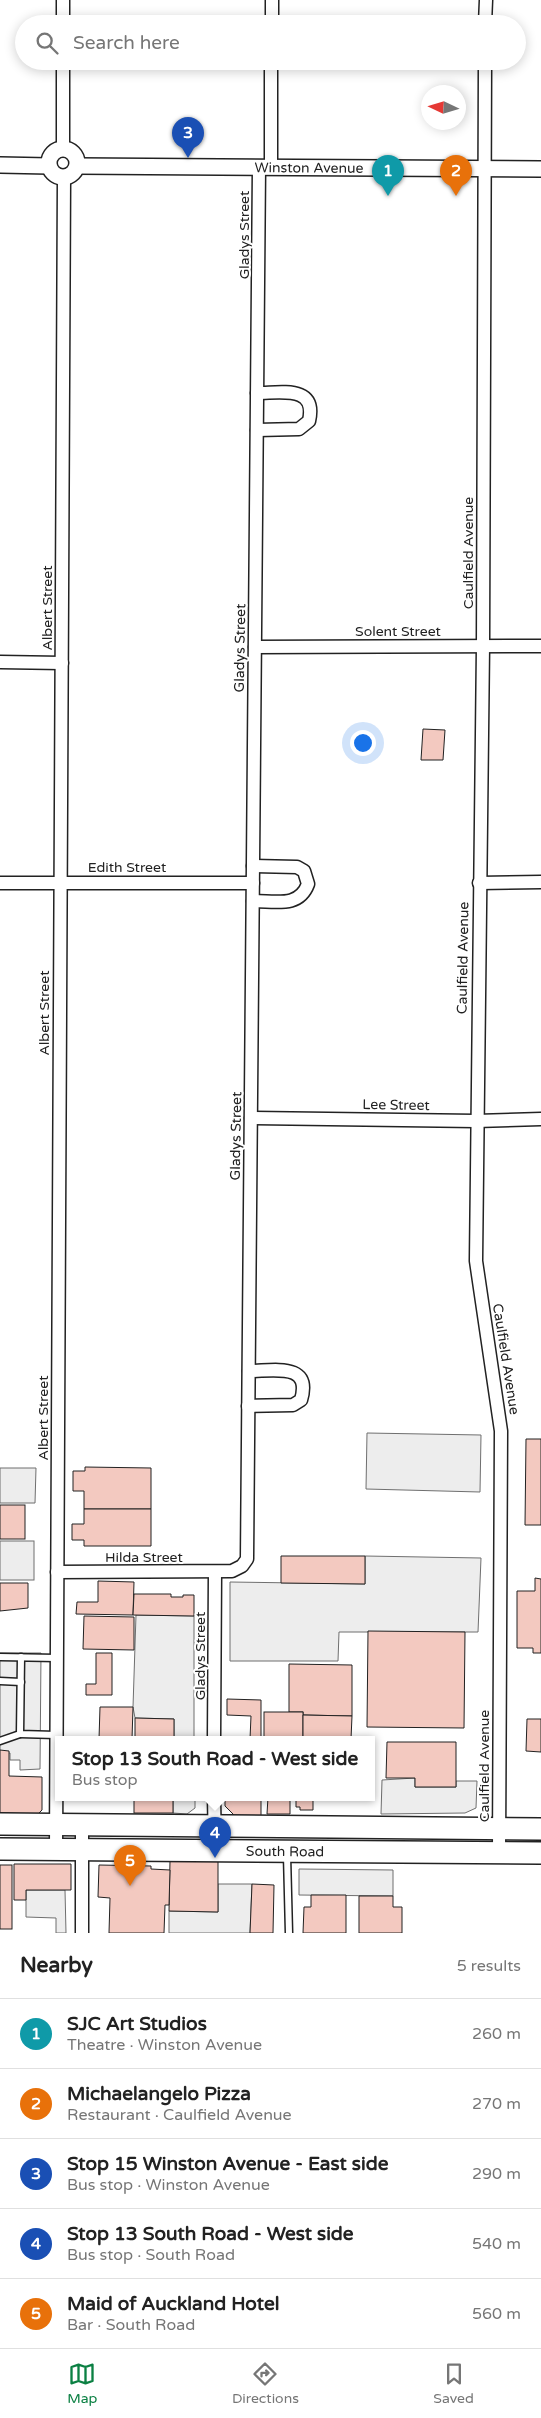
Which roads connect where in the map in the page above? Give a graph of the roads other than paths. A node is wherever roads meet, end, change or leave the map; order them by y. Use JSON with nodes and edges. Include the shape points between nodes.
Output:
{"nodes":[{"id":1,"x":63,"y":0,"type":"edge"},
{"id":2,"x":272,"y":0,"type":"edge"},
{"id":3,"x":486,"y":0,"type":"edge"},
{"id":4,"x":63,"y":15,"type":"edge"},
{"id":5,"x":272,"y":15,"type":"edge"},
{"id":6,"x":486,"y":15,"type":"edge"},
{"id":7,"x":63,"y":70,"type":"edge"},
{"id":8,"x":270,"y":70,"type":"edge"},
{"id":9,"x":485,"y":70,"type":"edge"},
{"id":10,"x":62,"y":148,"type":"junction"},
{"id":11,"x":0,"y":166,"type":"edge"},
{"id":12,"x":49,"y":166,"type":"junction"},
{"id":13,"x":77,"y":166,"type":"junction"},
{"id":14,"x":265,"y":167,"type":"junction"},
{"id":15,"x":484,"y":168,"type":"junction"},
{"id":16,"x":541,"y":169,"type":"edge"},
{"id":17,"x":64,"y":177,"type":"junction"},
{"id":18,"x":258,"y":393,"type":"junction"},
{"id":19,"x":257,"y":430,"type":"junction"},
{"id":20,"x":255,"y":646,"type":"junction"},
{"id":21,"x":482,"y":646,"type":"junction"},
{"id":22,"x":541,"y":646,"type":"edge"},
{"id":23,"x":0,"y":662,"type":"edge"},
{"id":24,"x":62,"y":663,"type":"junction"},
{"id":25,"x":253,"y":866,"type":"junction"},
{"id":26,"x":60,"y":882,"type":"junction"},
{"id":27,"x":541,"y":882,"type":"edge"},
{"id":28,"x":0,"y":883,"type":"edge"},
{"id":29,"x":253,"y":883,"type":"junction"},
{"id":30,"x":479,"y":883,"type":"junction"},
{"id":31,"x":253,"y":901,"type":"junction"},
{"id":32,"x":251,"y":1118,"type":"junction"},
{"id":33,"x":541,"y":1119,"type":"edge"},
{"id":34,"x":476,"y":1121,"type":"junction"},
{"id":35,"x":249,"y":1371,"type":"junction"},
{"id":36,"x":248,"y":1406,"type":"junction"},
{"id":37,"x":232,"y":1571,"type":"joint"},
{"id":38,"x":57,"y":1572,"type":"junction"},
{"id":39,"x":215,"y":1572,"type":"junction"},
{"id":40,"x":0,"y":1656,"type":"edge"},
{"id":41,"x":21,"y":1657,"type":"junction"},
{"id":42,"x":56,"y":1658,"type":"junction"},
{"id":43,"x":0,"y":1681,"type":"edge"},
{"id":44,"x":20,"y":1682,"type":"junction"},
{"id":45,"x":20,"y":1734,"type":"junction"},
{"id":46,"x":56,"y":1735,"type":"joint"},
{"id":47,"x":214,"y":1736,"type":"edge"},
{"id":48,"x":0,"y":1741,"type":"edge"},
{"id":49,"x":56,"y":1801,"type":"edge"},
{"id":50,"x":214,"y":1801,"type":"edge"},
{"id":51,"x":0,"y":1824,"type":"edge"},
{"id":52,"x":56,"y":1824,"type":"junction"},
{"id":53,"x":82,"y":1824,"type":"junction"},
{"id":54,"x":214,"y":1825,"type":"junction"},
{"id":55,"x":498,"y":1828,"type":"junction"},
{"id":56,"x":541,"y":1829,"type":"edge"},
{"id":57,"x":0,"y":1850,"type":"edge"},
{"id":58,"x":56,"y":1850,"type":"junction"},
{"id":59,"x":82,"y":1850,"type":"junction"},
{"id":60,"x":214,"y":1851,"type":"junction"},
{"id":61,"x":287,"y":1852,"type":"junction"},
{"id":62,"x":499,"y":1852,"type":"junction"},
{"id":63,"x":541,"y":1853,"type":"edge"},
{"id":64,"x":82,"y":1933,"type":"edge"},
{"id":65,"x":289,"y":1933,"type":"edge"}],
"edges":[{"from":1,"to":4,"type":"street"},
{"from":2,"to":5,"type":"street"},
{"from":3,"to":6,"type":"street"},
{"from":7,"to":10,"type":"street"},
{"from":8,"to":14,"type":"street","name":"Gladys Street"},
{"from":9,"to":15,"type":"street","name":"Caulfield Avenue"},
{"from":10,"to":12,"type":"street","via":[[52,153]]},
{"from":10,"to":13,"type":"street","via":[[73,152]]},
{"from":11,"to":12,"type":"street"},
{"from":12,"to":17,"type":"street","via":[[54,175]]},
{"from":13,"to":14,"type":"street","name":"Winston Avenue"},
{"from":13,"to":17,"type":"street","via":[[72,174]]},
{"from":14,"to":15,"type":"street","name":"Winston Avenue"},
{"from":14,"to":18,"type":"street","name":"Gladys Street"},
{"from":15,"to":16,"type":"street","name":"Winston Avenue"},
{"from":15,"to":21,"type":"street","name":"Caulfield Avenue"},
{"from":17,"to":24,"type":"street","name":"Albert Street"},
{"from":18,"to":19,"type":"street","name":"Gladys Street"},
{"from":18,"to":19,"type":"street","via":[[298,394],[306,398],[312,409],[309,422],[299,429]]},
{"from":19,"to":20,"type":"street","name":"Gladys Street"},
{"from":20,"to":21,"type":"street","name":"Solent Street"},
{"from":20,"to":25,"type":"street","name":"Gladys Street"},
{"from":21,"to":22,"type":"street","name":"Solent Street"},
{"from":21,"to":30,"type":"street","name":"Caulfield Avenue"},
{"from":23,"to":24,"type":"street"},
{"from":24,"to":26,"type":"street","name":"Albert Street"},
{"from":25,"to":29,"type":"street","name":"Gladys Street"},
{"from":25,"to":31,"type":"street","via":[[297,867],[304,871],[308,884],[304,894],[296,900]]},
{"from":26,"to":28,"type":"street","name":"Edith Street"},
{"from":26,"to":29,"type":"street","name":"Edith Street"},
{"from":26,"to":38,"type":"street","name":"Albert Street"},
{"from":27,"to":30,"type":"street"},
{"from":29,"to":31,"type":"street","name":"Gladys Street"},
{"from":30,"to":34,"type":"street","name":"Caulfield Avenue"},
{"from":31,"to":32,"type":"street","name":"Gladys Street"},
{"from":32,"to":34,"type":"street","name":"Lee Street"},
{"from":32,"to":35,"type":"street","name":"Gladys Street"},
{"from":33,"to":34,"type":"street","name":"Lee Street"},
{"from":34,"to":55,"type":"street","name":"Caulfield Avenue","via":[[476,1261],[501,1431]]},
{"from":35,"to":36,"type":"street","name":"Gladys Street"},
{"from":35,"to":36,"type":"street","via":[[294,1372],[301,1377],[305,1387],[301,1400],[293,1405]]},
{"from":36,"to":37,"type":"street","name":"Gladys Street","via":[[247,1559]]},
{"from":37,"to":39,"type":"street","name":"Hilda Street"},
{"from":38,"to":39,"type":"street","name":"Hilda Street"},
{"from":38,"to":42,"type":"street","name":"Albert Street"},
{"from":39,"to":47,"type":"street","name":"Gladys Street"},
{"from":40,"to":41,"type":"lane"},
{"from":41,"to":42,"type":"lane"},
{"from":41,"to":44,"type":"lane"},
{"from":42,"to":46,"type":"street","name":"Albert Street"},
{"from":43,"to":44,"type":"lane"},
{"from":44,"to":45,"type":"lane"},
{"from":45,"to":46,"type":"lane"},
{"from":45,"to":48,"type":"lane"},
{"from":49,"to":52,"type":"street","name":"Albert Street"},
{"from":50,"to":54,"type":"street"},
{"from":51,"to":52,"type":"highway","name":"South Road"},
{"from":52,"to":53,"type":"highway","name":"South Road"},
{"from":52,"to":58,"type":"street","name":"Albert Street"},
{"from":53,"to":54,"type":"highway","name":"South Road"},
{"from":53,"to":59,"type":"street"},
{"from":54,"to":55,"type":"highway","name":"South Road"},
{"from":54,"to":60,"type":"street"},
{"from":55,"to":56,"type":"highway","name":"South Road"},
{"from":55,"to":62,"type":"street","name":"Caulfield Avenue"},
{"from":57,"to":58,"type":"highway","name":"South Road"},
{"from":58,"to":59,"type":"highway","name":"South Road"},
{"from":59,"to":60,"type":"highway","name":"South Road"},
{"from":59,"to":64,"type":"street"},
{"from":60,"to":61,"type":"highway","name":"South Road"},
{"from":61,"to":62,"type":"highway","name":"South Road"},
{"from":61,"to":65,"type":"lane"},
{"from":62,"to":63,"type":"highway","name":"South Road"}]}
